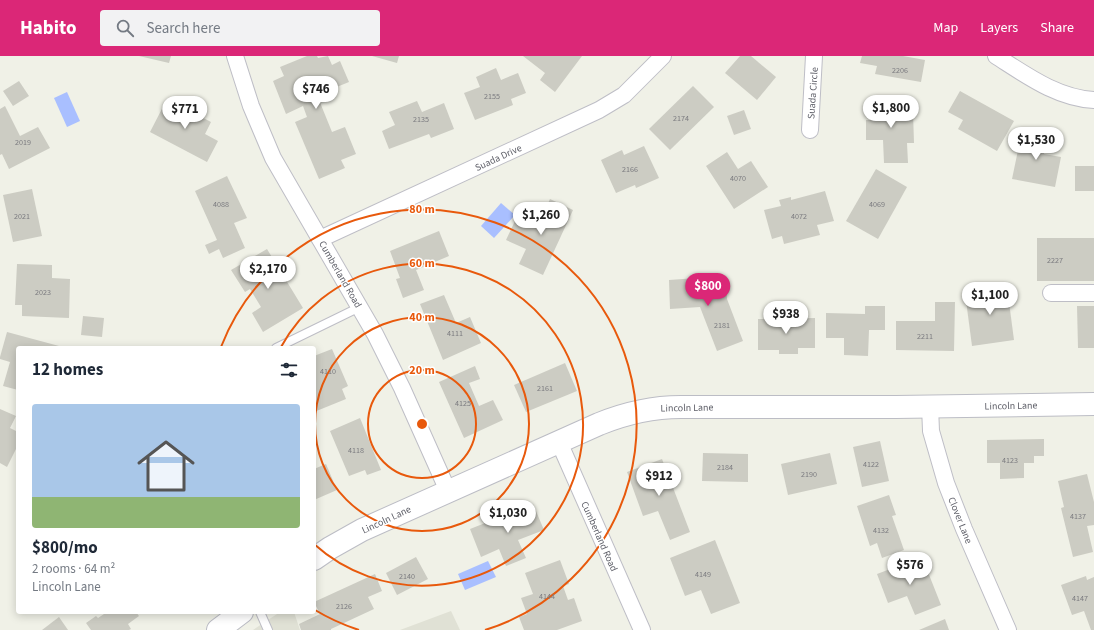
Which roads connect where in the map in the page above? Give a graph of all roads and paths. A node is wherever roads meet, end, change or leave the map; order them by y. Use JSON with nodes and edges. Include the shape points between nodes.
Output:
{"nodes":[{"id":1,"x":236,"y":56,"type":"edge"},
{"id":2,"x":814,"y":56,"type":"edge"},
{"id":3,"x":996,"y":56,"type":"edge"},
{"id":4,"x":655,"y":58,"type":"edge"},
{"id":5,"x":1094,"y":100,"type":"edge"},
{"id":6,"x":810,"y":130,"type":"dead end"},
{"id":7,"x":320,"y":238,"type":"junction"},
{"id":8,"x":1051,"y":293,"type":"dead end"},
{"id":9,"x":1094,"y":294,"type":"edge"},
{"id":10,"x":360,"y":307,"type":"junction"},
{"id":11,"x":280,"y":346,"type":"edge"},
{"id":12,"x":1094,"y":404,"type":"edge"},
{"id":13,"x":930,"y":406,"type":"junction"},
{"id":14,"x":559,"y":442,"type":"junction"},
{"id":15,"x":448,"y":491,"type":"junction"},
{"id":16,"x":316,"y":557,"type":"edge"},
{"id":17,"x":239,"y":614,"type":"edge"},
{"id":18,"x":261,"y":614,"type":"edge"},
{"id":19,"x":218,"y":630,"type":"edge"},
{"id":20,"x":268,"y":630,"type":"edge"},
{"id":21,"x":642,"y":630,"type":"edge"},
{"id":22,"x":1008,"y":630,"type":"edge"}],
"edges":[{"from":1,"to":7,"type":"street","name":"Cumberland Road","via":[[251,106],[268,148]]},
{"from":2,"to":6,"type":"street","name":"Suada Circle"},
{"from":3,"to":5,"type":"street","via":[[1060,93]]},
{"from":4,"to":7,"type":"street","name":"Suada Drive","via":[[624,95],[599,110]]},
{"from":7,"to":10,"type":"street","name":"Cumberland Road"},
{"from":8,"to":9,"type":"street"},
{"from":10,"to":11,"type":"lane"},
{"from":10,"to":15,"type":"street","name":"Cumberland Road","via":[[389,360]]},
{"from":12,"to":13,"type":"street","name":"Lincoln Lane"},
{"from":13,"to":14,"type":"street","name":"Lincoln Lane","via":[[650,408],[623,415]]},
{"from":13,"to":22,"type":"street","name":"Clover Lane","via":[[931,431],[946,483]]},
{"from":14,"to":15,"type":"street","name":"Lincoln Lane"},
{"from":14,"to":21,"type":"street","name":"Cumberland Road"},
{"from":15,"to":16,"type":"street","name":"Lincoln Lane","via":[[362,530]]},
{"from":17,"to":19,"type":"street"},
{"from":18,"to":20,"type":"lane"}]}
